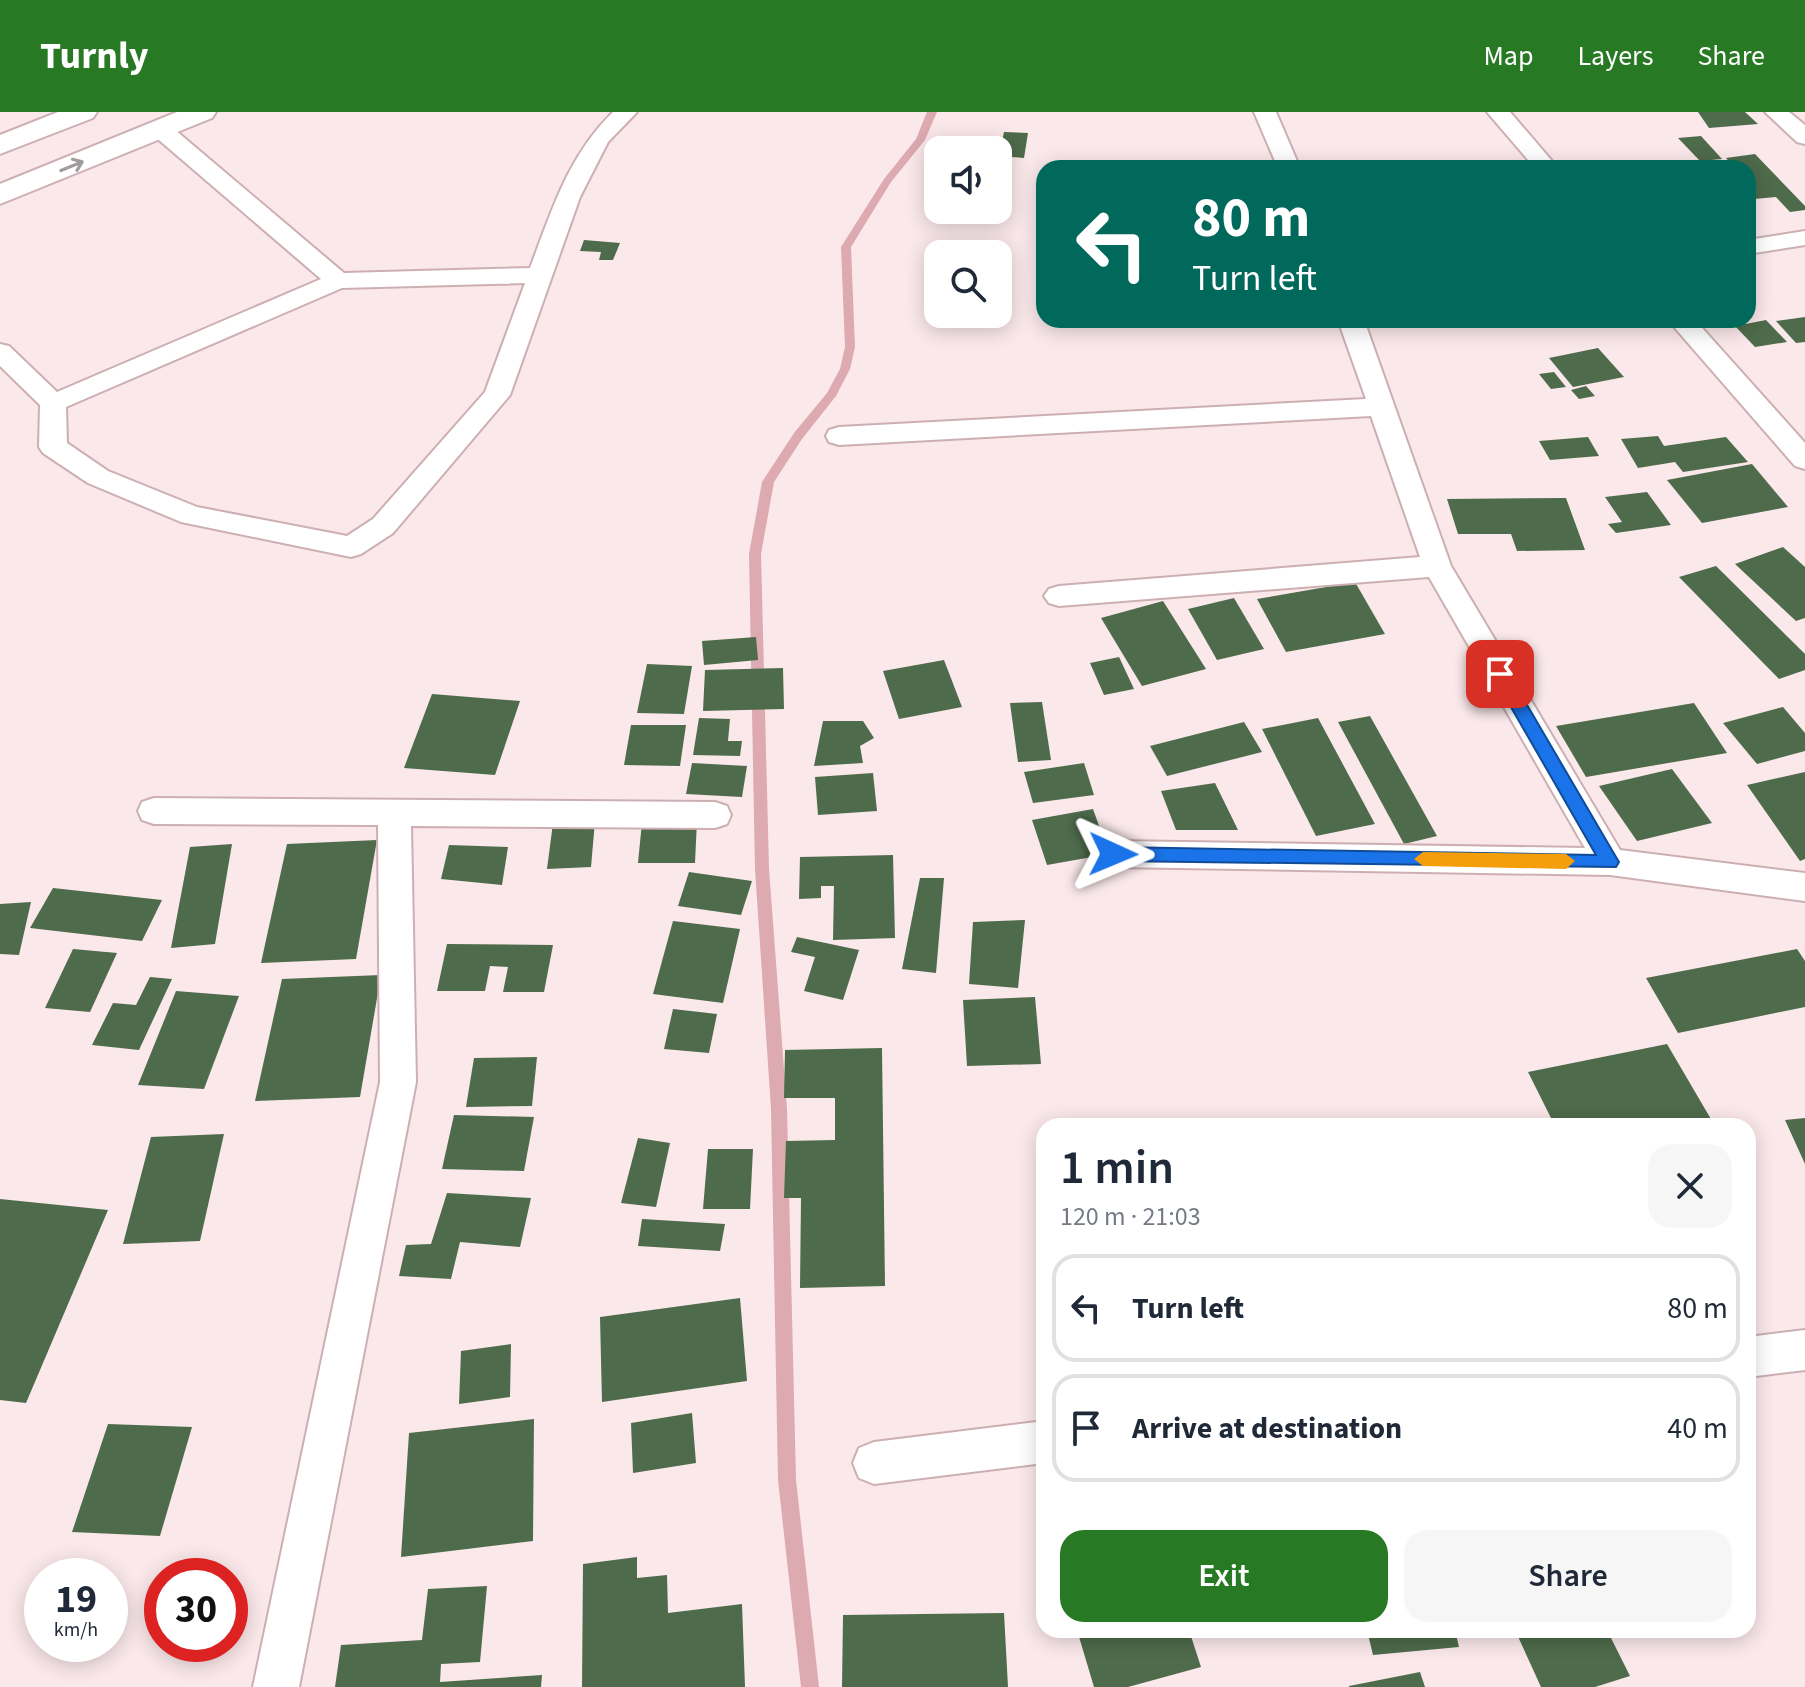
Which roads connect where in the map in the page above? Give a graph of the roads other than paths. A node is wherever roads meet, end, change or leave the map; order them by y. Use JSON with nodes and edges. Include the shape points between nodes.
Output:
{"nodes":[{"id":1,"x":83,"y":112,"type":"edge"},
{"id":2,"x":202,"y":112,"type":"edge"},
{"id":3,"x":626,"y":112,"type":"edge"},
{"id":4,"x":1265,"y":112,"type":"edge"},
{"id":5,"x":1498,"y":112,"type":"edge"},
{"id":6,"x":1776,"y":112,"type":"edge"},
{"id":7,"x":150,"y":121,"type":"edge"},
{"id":8,"x":1805,"y":137,"type":"edge"},
{"id":9,"x":0,"y":145,"type":"edge"},
{"id":10,"x":1286,"y":160,"type":"edge"},
{"id":11,"x":1540,"y":160,"type":"edge"},
{"id":12,"x":0,"y":168,"type":"edge"},
{"id":13,"x":0,"y":195,"type":"edge"},
{"id":14,"x":1805,"y":238,"type":"edge"},
{"id":15,"x":1756,"y":246,"type":"edge"},
{"id":16,"x":542,"y":275,"type":"junction"},
{"id":17,"x":338,"y":281,"type":"junction"},
{"id":18,"x":1354,"y":328,"type":"edge"},
{"id":19,"x":1688,"y":328,"type":"edge"},
{"id":20,"x":0,"y":352,"type":"edge"},
{"id":21,"x":53,"y":403,"type":"junction"},
{"id":22,"x":1382,"y":407,"type":"junction"},
{"id":23,"x":839,"y":436,"type":"dead end"},
{"id":24,"x":1805,"y":460,"type":"edge"},
{"id":25,"x":1437,"y":566,"type":"junction"},
{"id":26,"x":1059,"y":596,"type":"dead end"},
{"id":27,"x":154,"y":811,"type":"dead end"},
{"id":28,"x":394,"y":812,"type":"junction"},
{"id":29,"x":715,"y":815,"type":"dead end"},
{"id":30,"x":1113,"y":854,"type":"dead end"},
{"id":31,"x":1610,"y":862,"type":"junction"},
{"id":32,"x":1805,"y":887,"type":"edge"},
{"id":33,"x":1805,"y":1350,"type":"edge"},
{"id":34,"x":1756,"y":1356,"type":"edge"},
{"id":35,"x":1036,"y":1443,"type":"edge"},
{"id":36,"x":874,"y":1463,"type":"dead end"},
{"id":37,"x":276,"y":1687,"type":"edge"}],
"edges":[{"from":1,"to":9,"type":"main road"},
{"from":2,"to":7,"type":"main road"},
{"from":3,"to":16,"type":"street","via":[[598,139],[568,197]]},
{"from":4,"to":10,"type":"street"},
{"from":5,"to":11,"type":"street"},
{"from":6,"to":8,"type":"street"},
{"from":7,"to":12,"type":"main road"},
{"from":13,"to":7,"type":"main road","one_way":true},
{"from":7,"to":17,"type":"street"},
{"from":14,"to":15,"type":"street"},
{"from":16,"to":17,"type":"street"},
{"from":16,"to":21,"type":"street","via":[[497,395],[383,526],[351,547],[191,515],[98,477],[53,447]]},
{"from":17,"to":21,"type":"street"},
{"from":18,"to":22,"type":"street"},
{"from":19,"to":24,"type":"street"},
{"from":20,"to":21,"type":"street"},
{"from":22,"to":23,"type":"street"},
{"from":22,"to":25,"type":"street"},
{"from":25,"to":26,"type":"street"},
{"from":25,"to":31,"type":"street"},
{"from":27,"to":28,"type":"street"},
{"from":28,"to":29,"type":"street"},
{"from":28,"to":37,"type":"street","via":[[398,1082]]},
{"from":30,"to":31,"type":"street"},
{"from":31,"to":32,"type":"street"},
{"from":33,"to":34,"type":"street"},
{"from":35,"to":36,"type":"street"}]}
